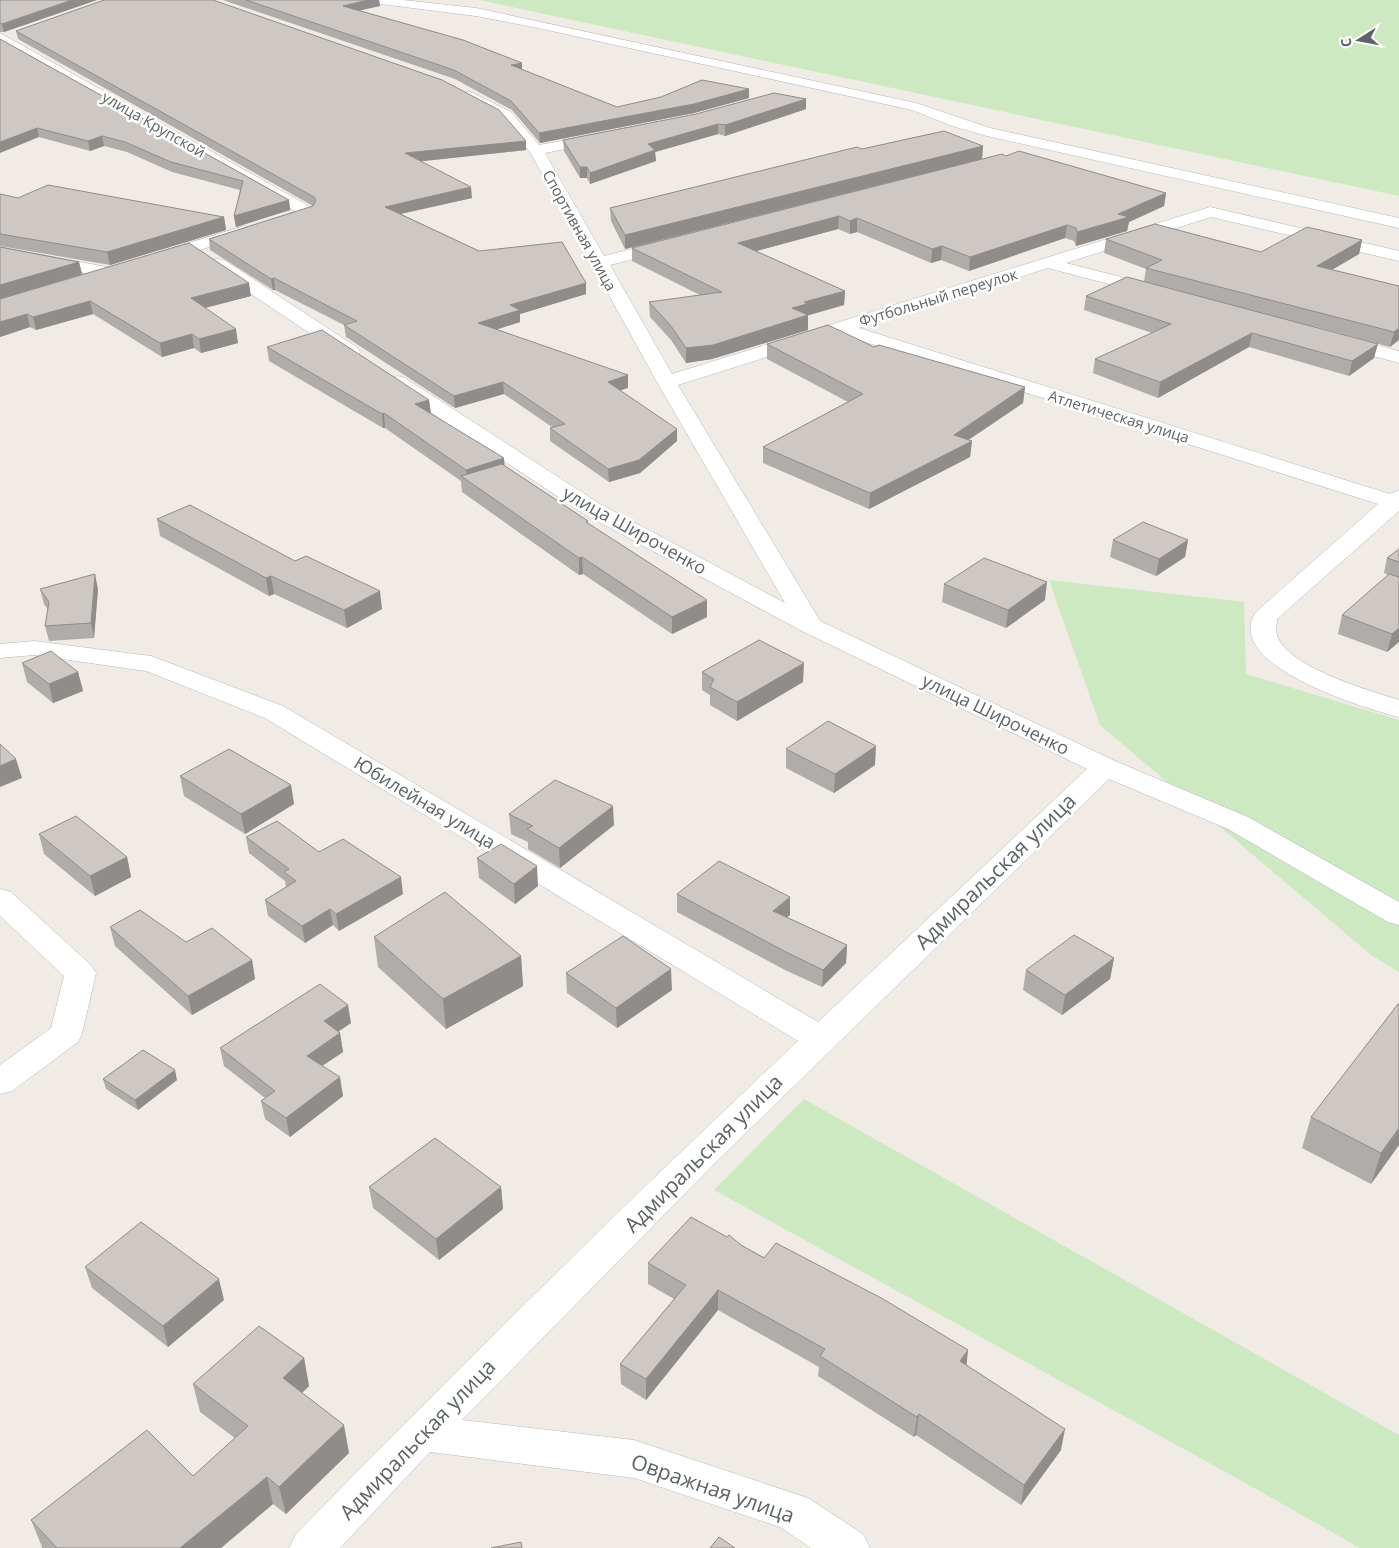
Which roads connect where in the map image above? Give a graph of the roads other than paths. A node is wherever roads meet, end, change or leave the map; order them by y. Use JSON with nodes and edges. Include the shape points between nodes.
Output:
{"nodes":[{"id":1,"x":372,"y":0,"type":"edge"},
{"id":2,"x":22,"y":32,"type":"edge"},
{"id":3,"x":1,"y":38,"type":"edge"},
{"id":4,"x":457,"y":88,"type":"edge"},
{"id":5,"x":611,"y":136,"type":"edge"},
{"id":6,"x":536,"y":150,"type":"junction"},
{"id":7,"x":290,"y":217,"type":"edge"},
{"id":8,"x":1399,"y":223,"type":"edge"},
{"id":9,"x":263,"y":225,"type":"edge"},
{"id":10,"x":686,"y":241,"type":"edge"},
{"id":11,"x":192,"y":247,"type":"junction"},
{"id":12,"x":0,"y":252,"type":"edge"},
{"id":13,"x":1399,"y":256,"type":"edge"},
{"id":14,"x":147,"y":262,"type":"edge"},
{"id":15,"x":599,"y":263,"type":"junction"},
{"id":16,"x":1048,"y":263,"type":"junction"},
{"id":17,"x":129,"y":267,"type":"edge"},
{"id":18,"x":112,"y":273,"type":"junction"},
{"id":19,"x":74,"y":284,"type":"edge"},
{"id":20,"x":1171,"y":296,"type":"edge"},
{"id":21,"x":840,"y":328,"type":"junction"},
{"id":22,"x":1323,"y":337,"type":"edge"},
{"id":23,"x":1399,"y":357,"type":"edge"},
{"id":24,"x":667,"y":382,"type":"junction"},
{"id":25,"x":1397,"y":501,"type":"edge"},
{"id":26,"x":812,"y":626,"type":"junction"},
{"id":27,"x":0,"y":650,"type":"edge"},
{"id":28,"x":1399,"y":709,"type":"edge"},
{"id":29,"x":1105,"y":767,"type":"junction"},
{"id":30,"x":0,"y":899,"type":"edge"},
{"id":31,"x":1399,"y":915,"type":"edge"},
{"id":32,"x":819,"y":1038,"type":"junction"},
{"id":33,"x":0,"y":1082,"type":"edge"},
{"id":34,"x":421,"y":1433,"type":"junction"},
{"id":35,"x":311,"y":1548,"type":"edge"},
{"id":36,"x":848,"y":1548,"type":"edge"}],
"edges":[{"from":1,"to":8,"type":"street","via":[[476,12],[538,24],[916,107],[988,132]]},
{"from":2,"to":3,"type":"street"},
{"from":3,"to":7,"type":"street","name":"улица Крупской","via":[[308,212]]},
{"from":4,"to":6,"type":"street","name":"Спортивная улица","via":[[506,115]]},
{"from":5,"to":6,"type":"street"},
{"from":6,"to":15,"type":"street","name":"Спортивная улица"},
{"from":9,"to":11,"type":"street"},
{"from":10,"to":15,"type":"street"},
{"from":11,"to":14,"type":"street"},
{"from":11,"to":26,"type":"street","name":"улица Широченко","via":[[592,509]]},
{"from":12,"to":18,"type":"street"},
{"from":13,"to":16,"type":"street","name":"Футбольный переулок","via":[[1210,212]]},
{"from":15,"to":24,"type":"street","name":"Спортивная улица"},
{"from":16,"to":20,"type":"street"},
{"from":16,"to":21,"type":"street","name":"Футбольный переулок"},
{"from":17,"to":18,"type":"street"},
{"from":18,"to":19,"type":"street"},
{"from":21,"to":24,"type":"street","name":"Футбольный переулок"},
{"from":21,"to":25,"type":"street","name":"Атлетическая улица"},
{"from":22,"to":23,"type":"street"},
{"from":24,"to":26,"type":"street","name":"Спортивная улица"},
{"from":25,"to":28,"type":"street","via":[[1265,617],[1265,636],[1276,654],[1302,673]]},
{"from":26,"to":29,"type":"street","name":"улица Широченко"},
{"from":27,"to":32,"type":"street","name":"Юбилейная улица","via":[[34,648],[151,664],[274,712]]},
{"from":29,"to":31,"type":"street","name":"улица Широченко","via":[[1238,823]]},
{"from":29,"to":32,"type":"street","name":"Адмиральская улица"},
{"from":30,"to":33,"type":"street","via":[[80,973],[66,1034]]},
{"from":32,"to":34,"type":"street","name":"Адмиральская улица"},
{"from":34,"to":35,"type":"street","name":"Адмиральская улица"},
{"from":34,"to":36,"type":"street","name":"Овражная улица","via":[[634,1459],[792,1512]]}]}
